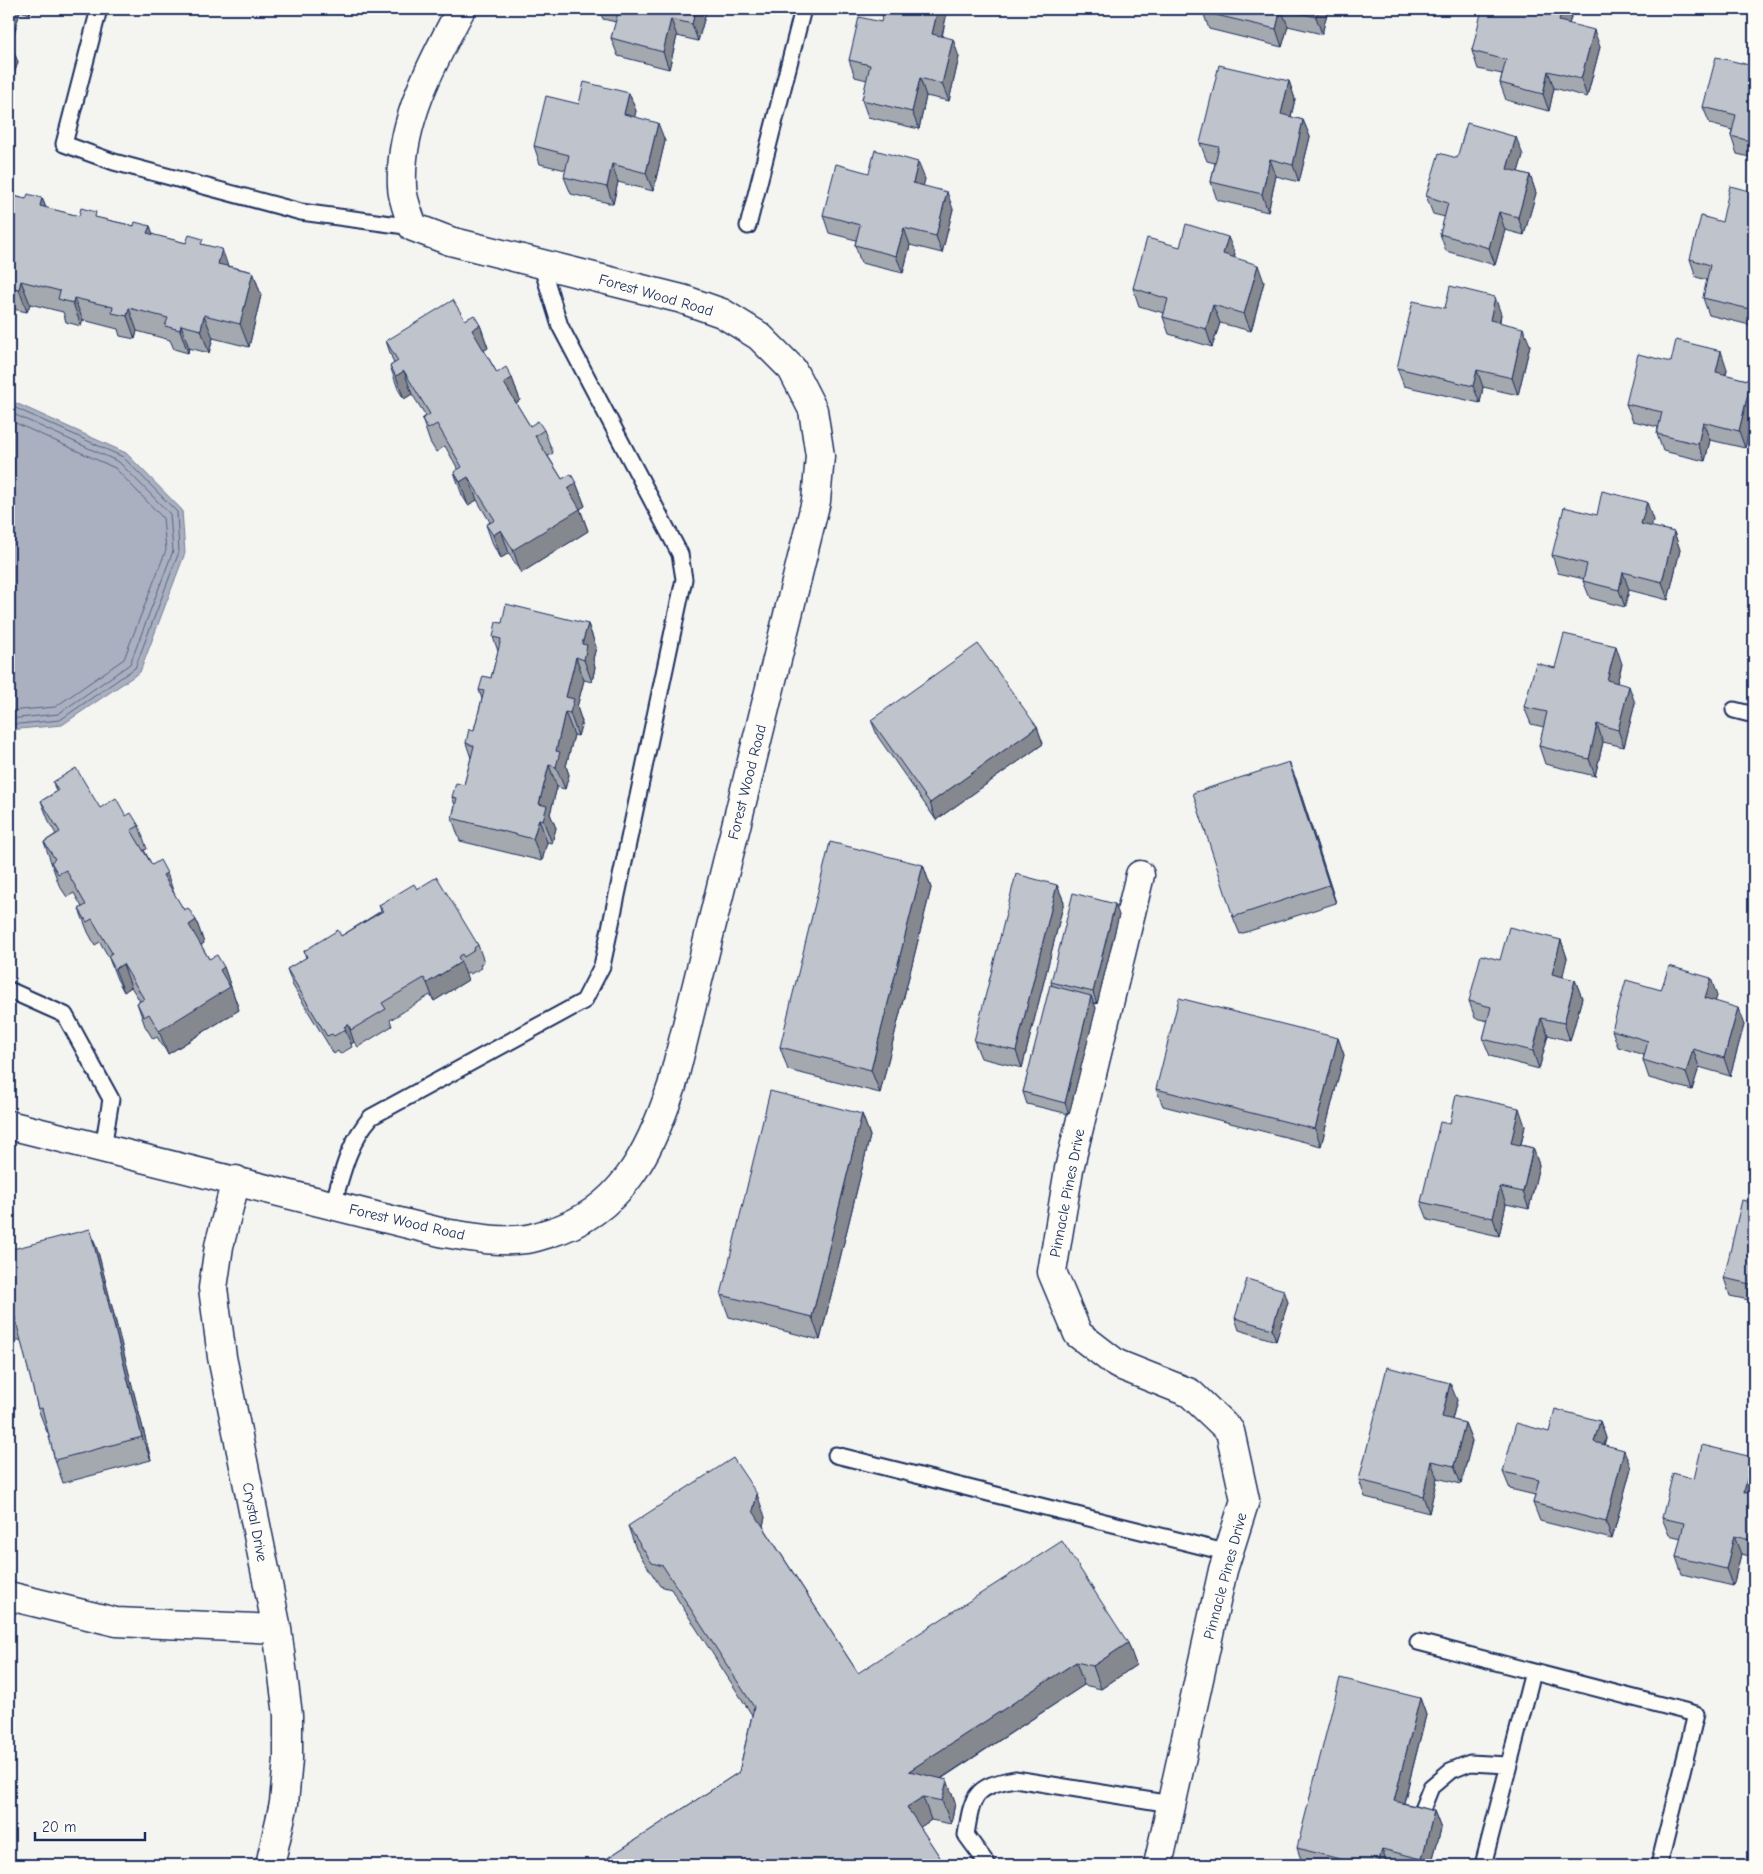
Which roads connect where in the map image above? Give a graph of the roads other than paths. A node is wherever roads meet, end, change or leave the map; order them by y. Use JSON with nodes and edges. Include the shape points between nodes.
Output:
{"nodes":[{"id":1,"x":99,"y":9,"type":"edge"},
{"id":2,"x":461,"y":9,"type":"edge"},
{"id":3,"x":803,"y":9,"type":"edge"},
{"id":4,"x":748,"y":226,"type":"dead end"},
{"id":5,"x":413,"y":227,"type":"junction"},
{"id":6,"x":540,"y":264,"type":"junction"},
{"id":7,"x":1734,"y":710,"type":"dead end"},
{"id":8,"x":1754,"y":715,"type":"edge"},
{"id":9,"x":1140,"y":875,"type":"dead end"},
{"id":10,"x":9,"y":990,"type":"edge"},
{"id":11,"x":9,"y":1125,"type":"edge"},
{"id":12,"x":103,"y":1148,"type":"junction"},
{"id":13,"x":236,"y":1180,"type":"junction"},
{"id":14,"x":333,"y":1205,"type":"junction"},
{"id":15,"x":836,"y":1455,"type":"dead end"},
{"id":16,"x":1229,"y":1552,"type":"junction"},
{"id":17,"x":9,"y":1596,"type":"edge"},
{"id":18,"x":277,"y":1629,"type":"junction"},
{"id":19,"x":1418,"y":1642,"type":"dead end"},
{"id":20,"x":1533,"y":1672,"type":"junction"},
{"id":21,"x":1508,"y":1765,"type":"junction"},
{"id":22,"x":1171,"y":1804,"type":"junction"},
{"id":23,"x":1417,"y":1822,"type":"edge"},
{"id":24,"x":270,"y":1865,"type":"edge"},
{"id":25,"x":988,"y":1865,"type":"edge"},
{"id":26,"x":1158,"y":1865,"type":"edge"},
{"id":27,"x":1483,"y":1865,"type":"edge"},
{"id":28,"x":1659,"y":1865,"type":"edge"}],
"edges":[{"from":1,"to":5,"type":"lane","via":[[64,144],[114,162],[301,212]]},
{"from":2,"to":5,"type":"street","via":[[412,111],[404,149],[402,188]]},
{"from":3,"to":4,"type":"lane"},
{"from":5,"to":6,"type":"street","name":"Forest Wood Road","via":[[450,241]]},
{"from":6,"to":14,"type":"lane","via":[[560,326],[680,554],[684,579],[602,966],[584,1001],[371,1117],[358,1131],[350,1147]]},
{"from":6,"to":14,"type":"street","name":"Forest Wood Road","via":[[682,299],[722,314],[759,336],[792,369],[813,410],[820,456],[816,501],[672,1086],[658,1128],[637,1167],[609,1201],[572,1226],[527,1239],[485,1239],[444,1234]]},
{"from":7,"to":8,"type":"lane"},
{"from":9,"to":16,"type":"street","name":"Pinnacle Pines Drive","via":[[1069,1169],[1052,1272],[1078,1334],[1118,1364],[1190,1393],[1230,1430],[1245,1500]]},
{"from":10,"to":12,"type":"lane","via":[[65,1015],[112,1098]]},
{"from":11,"to":12,"type":"street","name":"Forest Wood Road"},
{"from":12,"to":13,"type":"street","name":"Forest Wood Road"},
{"from":13,"to":14,"type":"street","name":"Forest Wood Road"},
{"from":13,"to":18,"type":"street","name":"Crystal Drive","via":[[219,1246],[213,1288],[222,1357]]},
{"from":15,"to":16,"type":"lane"},
{"from":16,"to":22,"type":"street","name":"Pinnacle Pines Drive"},
{"from":17,"to":18,"type":"street","via":[[116,1622]]},
{"from":18,"to":24,"type":"street","name":"Crystal Drive","via":[[288,1715],[288,1759],[284,1803]]},
{"from":19,"to":20,"type":"lane"},
{"from":20,"to":21,"type":"lane"},
{"from":20,"to":28,"type":"lane","via":[[1696,1714]]},
{"from":21,"to":23,"type":"lane","via":[[1470,1763],[1450,1771],[1431,1787]]},
{"from":21,"to":27,"type":"lane"},
{"from":22,"to":25,"type":"lane","via":[[1015,1779],[994,1782],[977,1793],[966,1835]]},
{"from":22,"to":26,"type":"street","name":"Pinnacle Pines Drive"}]}
